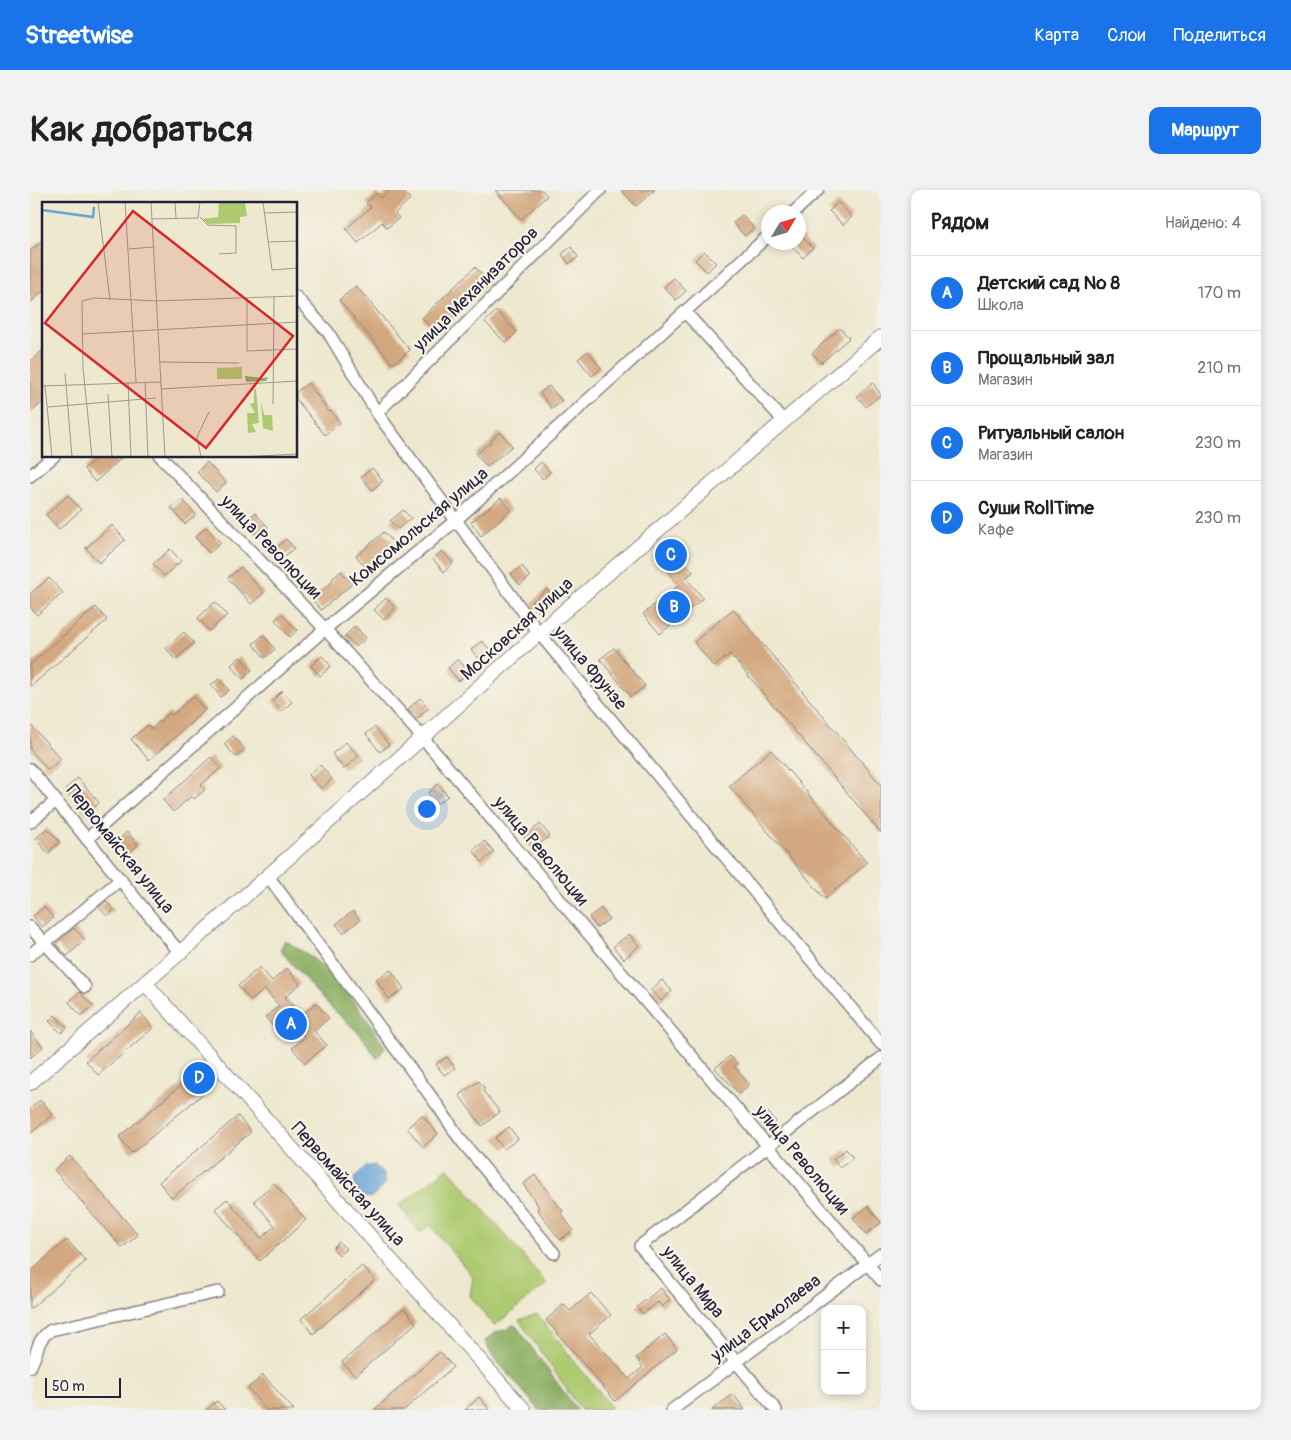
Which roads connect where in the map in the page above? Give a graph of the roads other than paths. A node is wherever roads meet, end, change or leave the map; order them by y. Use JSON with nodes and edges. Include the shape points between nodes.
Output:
{"nodes":[{"id":1,"x":600,"y":190,"type":"edge"},
{"id":2,"x":818,"y":190,"type":"edge"},
{"id":3,"x":802,"y":205,"type":"edge"},
{"id":4,"x":761,"y":243,"type":"edge"},
{"id":5,"x":298,"y":299,"type":"edge"},
{"id":6,"x":686,"y":313,"type":"junction"},
{"id":7,"x":881,"y":337,"type":"edge"},
{"id":8,"x":377,"y":413,"type":"junction"},
{"id":9,"x":784,"y":421,"type":"junction"},
{"id":10,"x":52,"y":458,"type":"edge"},
{"id":11,"x":162,"y":458,"type":"edge"},
{"id":12,"x":30,"y":476,"type":"edge"},
{"id":13,"x":455,"y":521,"type":"junction"},
{"id":14,"x":325,"y":629,"type":"junction"},
{"id":15,"x":539,"y":633,"type":"junction"},
{"id":16,"x":423,"y":738,"type":"junction"},
{"id":17,"x":30,"y":769,"type":"edge"},
{"id":18,"x":56,"y":800,"type":"junction"},
{"id":19,"x":30,"y":822,"type":"edge"},
{"id":20,"x":87,"y":839,"type":"junction"},
{"id":21,"x":268,"y":876,"type":"junction"},
{"id":22,"x":121,"y":878,"type":"junction"},
{"id":23,"x":30,"y":927,"type":"edge"},
{"id":24,"x":44,"y":942,"type":"junction"},
{"id":25,"x":180,"y":953,"type":"junction"},
{"id":26,"x":30,"y":955,"type":"edge"},
{"id":27,"x":145,"y":983,"type":"junction"},
{"id":28,"x":85,"y":987,"type":"dead end"},
{"id":29,"x":881,"y":1044,"type":"edge"},
{"id":30,"x":881,"y":1058,"type":"edge"},
{"id":31,"x":30,"y":1083,"type":"edge"},
{"id":32,"x":766,"y":1147,"type":"junction"},
{"id":33,"x":554,"y":1253,"type":"dead end"},
{"id":34,"x":881,"y":1254,"type":"edge"},
{"id":35,"x":867,"y":1264,"type":"junction"},
{"id":36,"x":881,"y":1280,"type":"edge"},
{"id":37,"x":218,"y":1292,"type":"dead end"},
{"id":38,"x":736,"y":1362,"type":"junction"},
{"id":39,"x":30,"y":1366,"type":"edge"},
{"id":40,"x":524,"y":1410,"type":"edge"},
{"id":41,"x":672,"y":1410,"type":"edge"},
{"id":42,"x":776,"y":1410,"type":"edge"}],
"edges":[{"from":1,"to":8,"type":"street","name":"улица Механизаторов"},
{"from":2,"to":3,"type":"street"},
{"from":4,"to":6,"type":"street","name":"Комсомольская улица"},
{"from":5,"to":8,"type":"street","name":"улица Фрунзе","via":[[328,332]]},
{"from":6,"to":9,"type":"street"},
{"from":6,"to":13,"type":"street","name":"Комсомольская улица"},
{"from":7,"to":9,"type":"street","name":"Московская улица"},
{"from":8,"to":13,"type":"street","name":"улица Фрунзе"},
{"from":9,"to":15,"type":"street","name":"Московская улица"},
{"from":10,"to":12,"type":"street"},
{"from":11,"to":14,"type":"street","name":"улица Революции"},
{"from":13,"to":14,"type":"street","name":"Комсомольская улица"},
{"from":13,"to":15,"type":"street","name":"улица Фрунзе"},
{"from":14,"to":16,"type":"street","name":"улица Революции"},
{"from":14,"to":20,"type":"street","name":"Комсомольская улица"},
{"from":15,"to":16,"type":"street","name":"Московская улица"},
{"from":15,"to":29,"type":"street","name":"улица Фрунзе"},
{"from":16,"to":21,"type":"street","name":"Московская улица"},
{"from":16,"to":32,"type":"street","name":"улица Революции"},
{"from":17,"to":18,"type":"street","name":"Первомайская улица"},
{"from":18,"to":19,"type":"street"},
{"from":18,"to":20,"type":"street","name":"Первомайская улица"},
{"from":20,"to":22,"type":"street","name":"Первомайская улица"},
{"from":21,"to":25,"type":"street","name":"Московская улица"},
{"from":21,"to":33,"type":"street","via":[[460,1139]]},
{"from":22,"to":24,"type":"street"},
{"from":22,"to":25,"type":"street","name":"Первомайская улица"},
{"from":23,"to":24,"type":"street"},
{"from":24,"to":26,"type":"street"},
{"from":24,"to":28,"type":"street"},
{"from":25,"to":27,"type":"street","name":"Московская улица"},
{"from":27,"to":31,"type":"street","name":"Московская улица"},
{"from":27,"to":40,"type":"street","name":"Первомайская улица"},
{"from":30,"to":32,"type":"street"},
{"from":32,"to":35,"type":"street","name":"улица Революции"},
{"from":32,"to":38,"type":"street","name":"улица Мира","via":[[640,1246]]},
{"from":34,"to":35,"type":"street","name":"улица Ермолаева"},
{"from":35,"to":36,"type":"street","name":"улица Революции"},
{"from":35,"to":38,"type":"street","name":"улица Ермолаева"},
{"from":37,"to":39,"type":"street","via":[[51,1330],[42,1336]]},
{"from":38,"to":41,"type":"street","name":"улица Ермолаева"},
{"from":38,"to":42,"type":"street","name":"улица Мира"}]}
